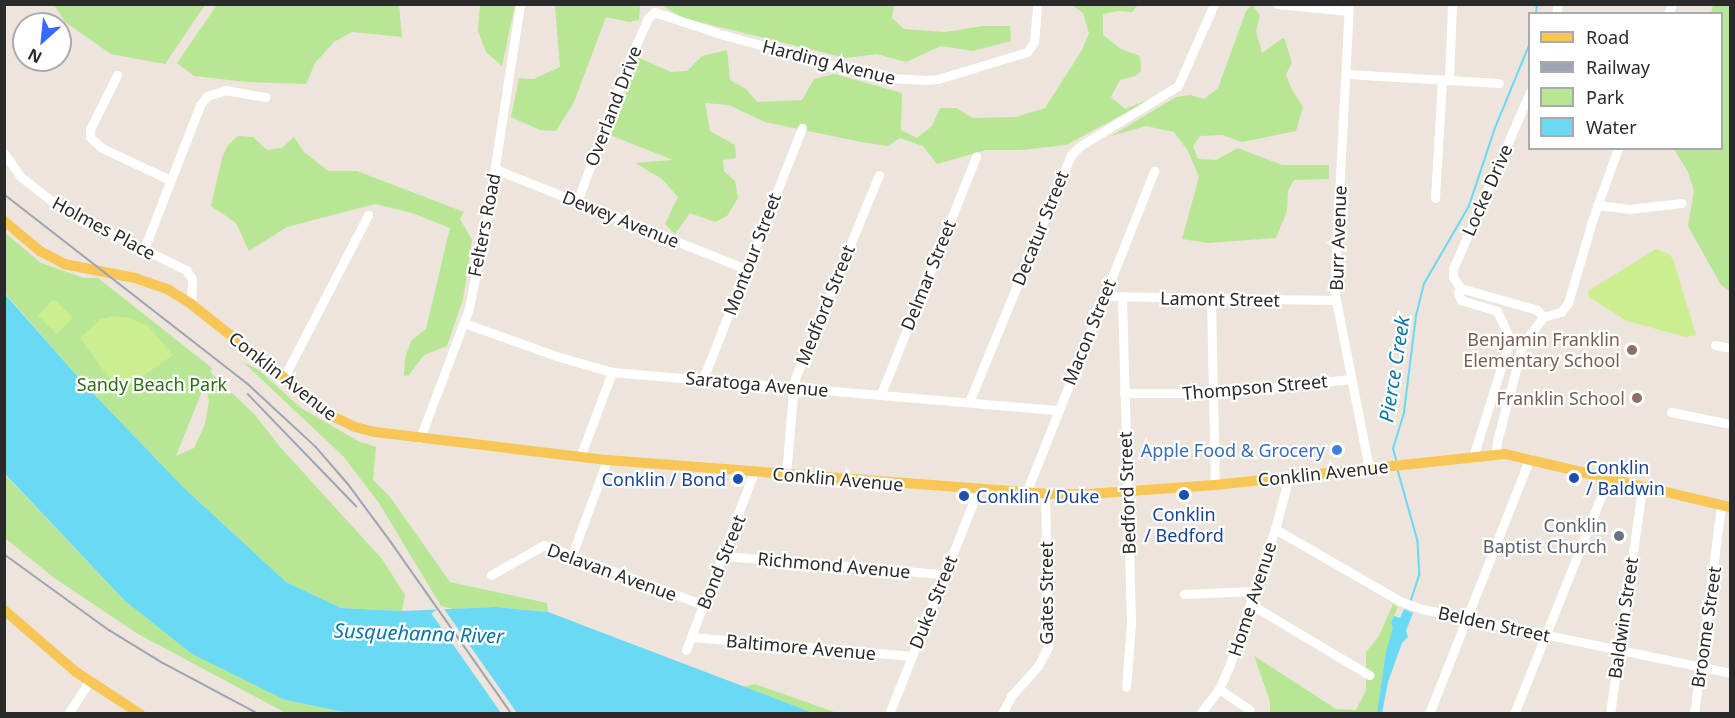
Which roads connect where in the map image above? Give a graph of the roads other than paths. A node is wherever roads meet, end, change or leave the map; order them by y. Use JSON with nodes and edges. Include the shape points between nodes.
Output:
{"nodes":[{"id":1,"x":520,"y":4,"type":"edge"},
{"id":2,"x":1037,"y":4,"type":"edge"},
{"id":3,"x":1214,"y":4,"type":"edge"},
{"id":4,"x":1277,"y":4,"type":"edge"},
{"id":5,"x":1452,"y":4,"type":"edge"},
{"id":6,"x":1349,"y":8,"type":"edge"},
{"id":7,"x":654,"y":12,"type":"joint"},
{"id":8,"x":1347,"y":74,"type":"junction"},
{"id":9,"x":117,"y":75,"type":"dead end"},
{"id":10,"x":1445,"y":80,"type":"junction"},
{"id":11,"x":1499,"y":83,"type":"dead end"},
{"id":12,"x":265,"y":97,"type":"dead end"},
{"id":13,"x":1528,"y":97,"type":"edge"},
{"id":14,"x":802,"y":129,"type":"dead end"},
{"id":15,"x":1617,"y":150,"type":"edge"},
{"id":16,"x":4,"y":153,"type":"edge"},
{"id":17,"x":976,"y":156,"type":"dead end"},
{"id":18,"x":495,"y":169,"type":"junction"},
{"id":19,"x":1154,"y":171,"type":"dead end"},
{"id":20,"x":879,"y":175,"type":"dead end"},
{"id":21,"x":170,"y":180,"type":"junction"},
{"id":22,"x":1435,"y":198,"type":"dead end"},
{"id":23,"x":577,"y":202,"type":"junction"},
{"id":24,"x":1682,"y":203,"type":"dead end"},
{"id":25,"x":1597,"y":205,"type":"junction"},
{"id":26,"x":368,"y":215,"type":"dead end"},
{"id":27,"x":4,"y":221,"type":"edge"},
{"id":28,"x":144,"y":249,"type":"junction"},
{"id":29,"x":746,"y":268,"type":"junction"},
{"id":30,"x":1460,"y":288,"type":"junction"},
{"id":31,"x":1104,"y":296,"type":"junction"},
{"id":32,"x":1122,"y":298,"type":"junction"},
{"id":33,"x":1211,"y":299,"type":"junction"},
{"id":34,"x":1336,"y":300,"type":"junction"},
{"id":35,"x":1504,"y":300,"type":"junction"},
{"id":36,"x":191,"y":304,"type":"junction"},
{"id":37,"x":1497,"y":311,"type":"junction"},
{"id":38,"x":1543,"y":317,"type":"junction"},
{"id":39,"x":464,"y":322,"type":"junction"},
{"id":40,"x":1510,"y":339,"type":"junction"},
{"id":41,"x":1523,"y":343,"type":"junction"},
{"id":42,"x":1715,"y":345,"type":"dead end"},
{"id":43,"x":1731,"y":348,"type":"edge"},
{"id":44,"x":612,"y":372,"type":"junction"},
{"id":45,"x":284,"y":379,"type":"junction"},
{"id":46,"x":703,"y":379,"type":"junction"},
{"id":47,"x":1350,"y":379,"type":"junction"},
{"id":48,"x":793,"y":387,"type":"junction"},
{"id":49,"x":1124,"y":393,"type":"junction"},
{"id":50,"x":880,"y":394,"type":"junction"},
{"id":51,"x":1214,"y":394,"type":"junction"},
{"id":52,"x":969,"y":402,"type":"junction"},
{"id":53,"x":1058,"y":410,"type":"junction"},
{"id":54,"x":1671,"y":412,"type":"dead end"},
{"id":55,"x":1731,"y":424,"type":"edge"},
{"id":56,"x":420,"y":438,"type":"junction"},
{"id":57,"x":1496,"y":455,"type":"junction"},
{"id":58,"x":580,"y":457,"type":"junction"},
{"id":59,"x":1473,"y":457,"type":"junction"},
{"id":60,"x":1530,"y":458,"type":"junction"},
{"id":61,"x":607,"y":460,"type":"junction"},
{"id":62,"x":1369,"y":468,"type":"junction"},
{"id":63,"x":754,"y":472,"type":"junction"},
{"id":64,"x":786,"y":475,"type":"junction"},
{"id":65,"x":1289,"y":477,"type":"junction"},
{"id":66,"x":1608,"y":479,"type":"junction"},
{"id":67,"x":1215,"y":485,"type":"junction"},
{"id":68,"x":1642,"y":488,"type":"junction"},
{"id":69,"x":978,"y":490,"type":"junction"},
{"id":70,"x":1127,"y":492,"type":"junction"},
{"id":71,"x":1026,"y":493,"type":"junction"},
{"id":72,"x":1045,"y":494,"type":"junction"},
{"id":73,"x":1726,"y":506,"type":"edge"},
{"id":74,"x":1275,"y":529,"type":"junction"},
{"id":75,"x":572,"y":555,"type":"junction"},
{"id":76,"x":723,"y":556,"type":"junction"},
{"id":77,"x":944,"y":574,"type":"junction"},
{"id":78,"x":491,"y":575,"type":"dead end"},
{"id":79,"x":1254,"y":591,"type":"junction"},
{"id":80,"x":1184,"y":594,"type":"dead end"},
{"id":81,"x":1250,"y":604,"type":"junction"},
{"id":82,"x":704,"y":605,"type":"junction"},
{"id":83,"x":4,"y":610,"type":"edge"},
{"id":84,"x":1467,"y":618,"type":"junction"},
{"id":85,"x":1546,"y":634,"type":"junction"},
{"id":86,"x":691,"y":638,"type":"junction"},
{"id":87,"x":686,"y":650,"type":"dead end"},
{"id":88,"x":1619,"y":650,"type":"junction"},
{"id":89,"x":912,"y":656,"type":"junction"},
{"id":90,"x":1700,"y":667,"type":"junction"},
{"id":91,"x":1731,"y":673,"type":"edge"},
{"id":92,"x":1369,"y":675,"type":"dead end"},
{"id":93,"x":89,"y":682,"type":"junction"},
{"id":94,"x":1126,"y":687,"type":"dead end"},
{"id":95,"x":1218,"y":689,"type":"junction"},
{"id":96,"x":1250,"y":710,"type":"dead end"},
{"id":97,"x":68,"y":714,"type":"edge"},
{"id":98,"x":140,"y":714,"type":"edge"},
{"id":99,"x":889,"y":714,"type":"edge"},
{"id":100,"x":1002,"y":714,"type":"edge"},
{"id":101,"x":1200,"y":714,"type":"edge"},
{"id":102,"x":1429,"y":714,"type":"edge"},
{"id":103,"x":1514,"y":714,"type":"edge"},
{"id":104,"x":1610,"y":714,"type":"edge"},
{"id":105,"x":1694,"y":714,"type":"edge"}],
"edges":[{"from":1,"to":18,"type":"street","name":"Felters Road"},
{"from":2,"to":7,"type":"street","name":"Harding Avenue","via":[[1034,42],[1027,52],[938,80],[890,78],[837,66]]},
{"from":3,"to":52,"type":"street","name":"Decatur Street","via":[[1178,86],[1071,155]]},
{"from":4,"to":6,"type":"street"},
{"from":5,"to":10,"type":"street"},
{"from":6,"to":8,"type":"street","name":"Burr Avenue"},
{"from":7,"to":23,"type":"street","name":"Overland Drive","via":[[629,61]]},
{"from":8,"to":10,"type":"street"},
{"from":8,"to":34,"type":"street","name":"Burr Avenue","via":[[1335,256]]},
{"from":9,"to":21,"type":"street","via":[[90,129],[90,137],[102,148]]},
{"from":10,"to":11,"type":"street"},
{"from":10,"to":22,"type":"street"},
{"from":12,"to":21,"type":"street","via":[[225,90],[207,96],[196,113]]},
{"from":13,"to":30,"type":"street","name":"Locke Drive","via":[[1453,269]]},
{"from":14,"to":29,"type":"street","name":"Montour Street"},
{"from":15,"to":25,"type":"street"},
{"from":16,"to":28,"type":"street","name":"Holmes Place","via":[[32,187]]},
{"from":17,"to":50,"type":"street","name":"Delmar Street"},
{"from":18,"to":23,"type":"street","name":"Dewey Avenue"},
{"from":18,"to":39,"type":"street","name":"Felters Road"},
{"from":19,"to":31,"type":"street","name":"Macon Street"},
{"from":20,"to":48,"type":"street","name":"Medford Street"},
{"from":21,"to":28,"type":"street"},
{"from":23,"to":29,"type":"street","name":"Dewey Avenue"},
{"from":24,"to":25,"type":"street","via":[[1629,209]]},
{"from":25,"to":38,"type":"street","via":[[1568,303],[1561,312]]},
{"from":26,"to":45,"type":"street"},
{"from":27,"to":36,"type":"main road","name":"Conklin Avenue","via":[[40,251],[64,264],[149,282]]},
{"from":28,"to":36,"type":"street","name":"Holmes Place","via":[[186,270],[192,279]]},
{"from":29,"to":46,"type":"street","name":"Montour Street"},
{"from":30,"to":35,"type":"street"},
{"from":30,"to":37,"type":"street","via":[[1461,300]]},
{"from":31,"to":32,"type":"street","name":"Lamont Street"},
{"from":31,"to":53,"type":"street","name":"Macon Street"},
{"from":32,"to":33,"type":"street","name":"Lamont Street"},
{"from":32,"to":49,"type":"street","name":"Bedford Street"},
{"from":33,"to":34,"type":"street","name":"Lamont Street"},
{"from":33,"to":51,"type":"street"},
{"from":34,"to":47,"type":"street","name":"Burr Avenue"},
{"from":35,"to":37,"type":"street"},
{"from":35,"to":38,"type":"street","via":[[1537,310]]},
{"from":36,"to":45,"type":"main road","name":"Conklin Avenue"},
{"from":37,"to":40,"type":"street"},
{"from":38,"to":41,"type":"street"},
{"from":39,"to":44,"type":"street","name":"Saratoga Avenue"},
{"from":39,"to":56,"type":"street","name":"Felters Road"},
{"from":40,"to":41,"type":"street"},
{"from":40,"to":59,"type":"street"},
{"from":41,"to":57,"type":"street"},
{"from":42,"to":43,"type":"street"},
{"from":44,"to":46,"type":"street","name":"Saratoga Avenue"},
{"from":44,"to":58,"type":"street"},
{"from":45,"to":56,"type":"main road","name":"Conklin Avenue","via":[[346,424]]},
{"from":46,"to":48,"type":"street","name":"Saratoga Avenue"},
{"from":47,"to":51,"type":"street","name":"Thompson Street"},
{"from":47,"to":62,"type":"street","name":"Burr Avenue"},
{"from":48,"to":50,"type":"street","name":"Saratoga Avenue"},
{"from":48,"to":64,"type":"street","name":"Medford Street"},
{"from":49,"to":51,"type":"street","name":"Thompson Street"},
{"from":49,"to":70,"type":"street","name":"Bedford Street"},
{"from":50,"to":52,"type":"street","name":"Saratoga Avenue"},
{"from":51,"to":67,"type":"street"},
{"from":52,"to":53,"type":"street","name":"Saratoga Avenue"},
{"from":53,"to":71,"type":"street","name":"Macon Street"},
{"from":54,"to":55,"type":"street"},
{"from":56,"to":58,"type":"main road","name":"Conklin Avenue"},
{"from":57,"to":59,"type":"main road","name":"Conklin Avenue"},
{"from":57,"to":60,"type":"main road","name":"Conklin Avenue"},
{"from":58,"to":61,"type":"main road","name":"Conklin Avenue"},
{"from":59,"to":62,"type":"main road","name":"Conklin Avenue"},
{"from":60,"to":66,"type":"main road","name":"Conklin Avenue"},
{"from":60,"to":84,"type":"street"},
{"from":61,"to":63,"type":"main road","name":"Conklin Avenue"},
{"from":61,"to":75,"type":"street"},
{"from":62,"to":65,"type":"main road","name":"Conklin Avenue"},
{"from":63,"to":64,"type":"main road","name":"Conklin Avenue"},
{"from":63,"to":76,"type":"street","name":"Bond Street"},
{"from":64,"to":69,"type":"main road","name":"Conklin Avenue"},
{"from":65,"to":67,"type":"main road","name":"Conklin Avenue"},
{"from":65,"to":74,"type":"street","name":"Home Avenue"},
{"from":66,"to":68,"type":"main road","name":"Conklin Avenue"},
{"from":66,"to":85,"type":"street"},
{"from":67,"to":70,"type":"main road","name":"Conklin Avenue"},
{"from":68,"to":73,"type":"main road","name":"Conklin Avenue"},
{"from":68,"to":88,"type":"street","name":"Baldwin Street"},
{"from":69,"to":71,"type":"main road","name":"Conklin Avenue"},
{"from":69,"to":77,"type":"street","name":"Duke Street"},
{"from":70,"to":72,"type":"main road","name":"Conklin Avenue"},
{"from":70,"to":94,"type":"street","name":"Bedford Street","via":[[1131,633]]},
{"from":71,"to":72,"type":"main road","name":"Conklin Avenue"},
{"from":72,"to":100,"type":"street","name":"Gates Street","via":[[1048,647]]},
{"from":73,"to":90,"type":"street","name":"Broome Street"},
{"from":74,"to":79,"type":"street","name":"Home Avenue"},
{"from":74,"to":84,"type":"street","name":"Belden Street","via":[[1400,601]]},
{"from":75,"to":78,"type":"street","name":"Delavan Avenue","via":[[544,545]]},
{"from":75,"to":82,"type":"street","name":"Delavan Avenue"},
{"from":76,"to":77,"type":"street","name":"Richmond Avenue"},
{"from":76,"to":82,"type":"street","name":"Bond Street"},
{"from":77,"to":89,"type":"street","name":"Duke Street"},
{"from":79,"to":80,"type":"street"},
{"from":79,"to":81,"type":"street","name":"Home Avenue"},
{"from":81,"to":92,"type":"street"},
{"from":81,"to":95,"type":"street","name":"Home Avenue"},
{"from":82,"to":86,"type":"street","name":"Bond Street"},
{"from":83,"to":93,"type":"main road"},
{"from":84,"to":85,"type":"street","name":"Belden Street"},
{"from":84,"to":102,"type":"street"},
{"from":85,"to":88,"type":"street","name":"Belden Street"},
{"from":85,"to":103,"type":"street"},
{"from":86,"to":87,"type":"street","name":"Bond Street"},
{"from":86,"to":89,"type":"street","name":"Baltimore Avenue"},
{"from":88,"to":90,"type":"street","name":"Belden Street"},
{"from":88,"to":104,"type":"street","name":"Baldwin Street"},
{"from":89,"to":99,"type":"street","name":"Duke Street"},
{"from":90,"to":91,"type":"street","name":"Belden Street"},
{"from":90,"to":105,"type":"street","name":"Broome Street"},
{"from":93,"to":97,"type":"street"},
{"from":93,"to":98,"type":"main road"},
{"from":95,"to":96,"type":"street"},
{"from":95,"to":101,"type":"street","name":"Home Avenue"}]}
